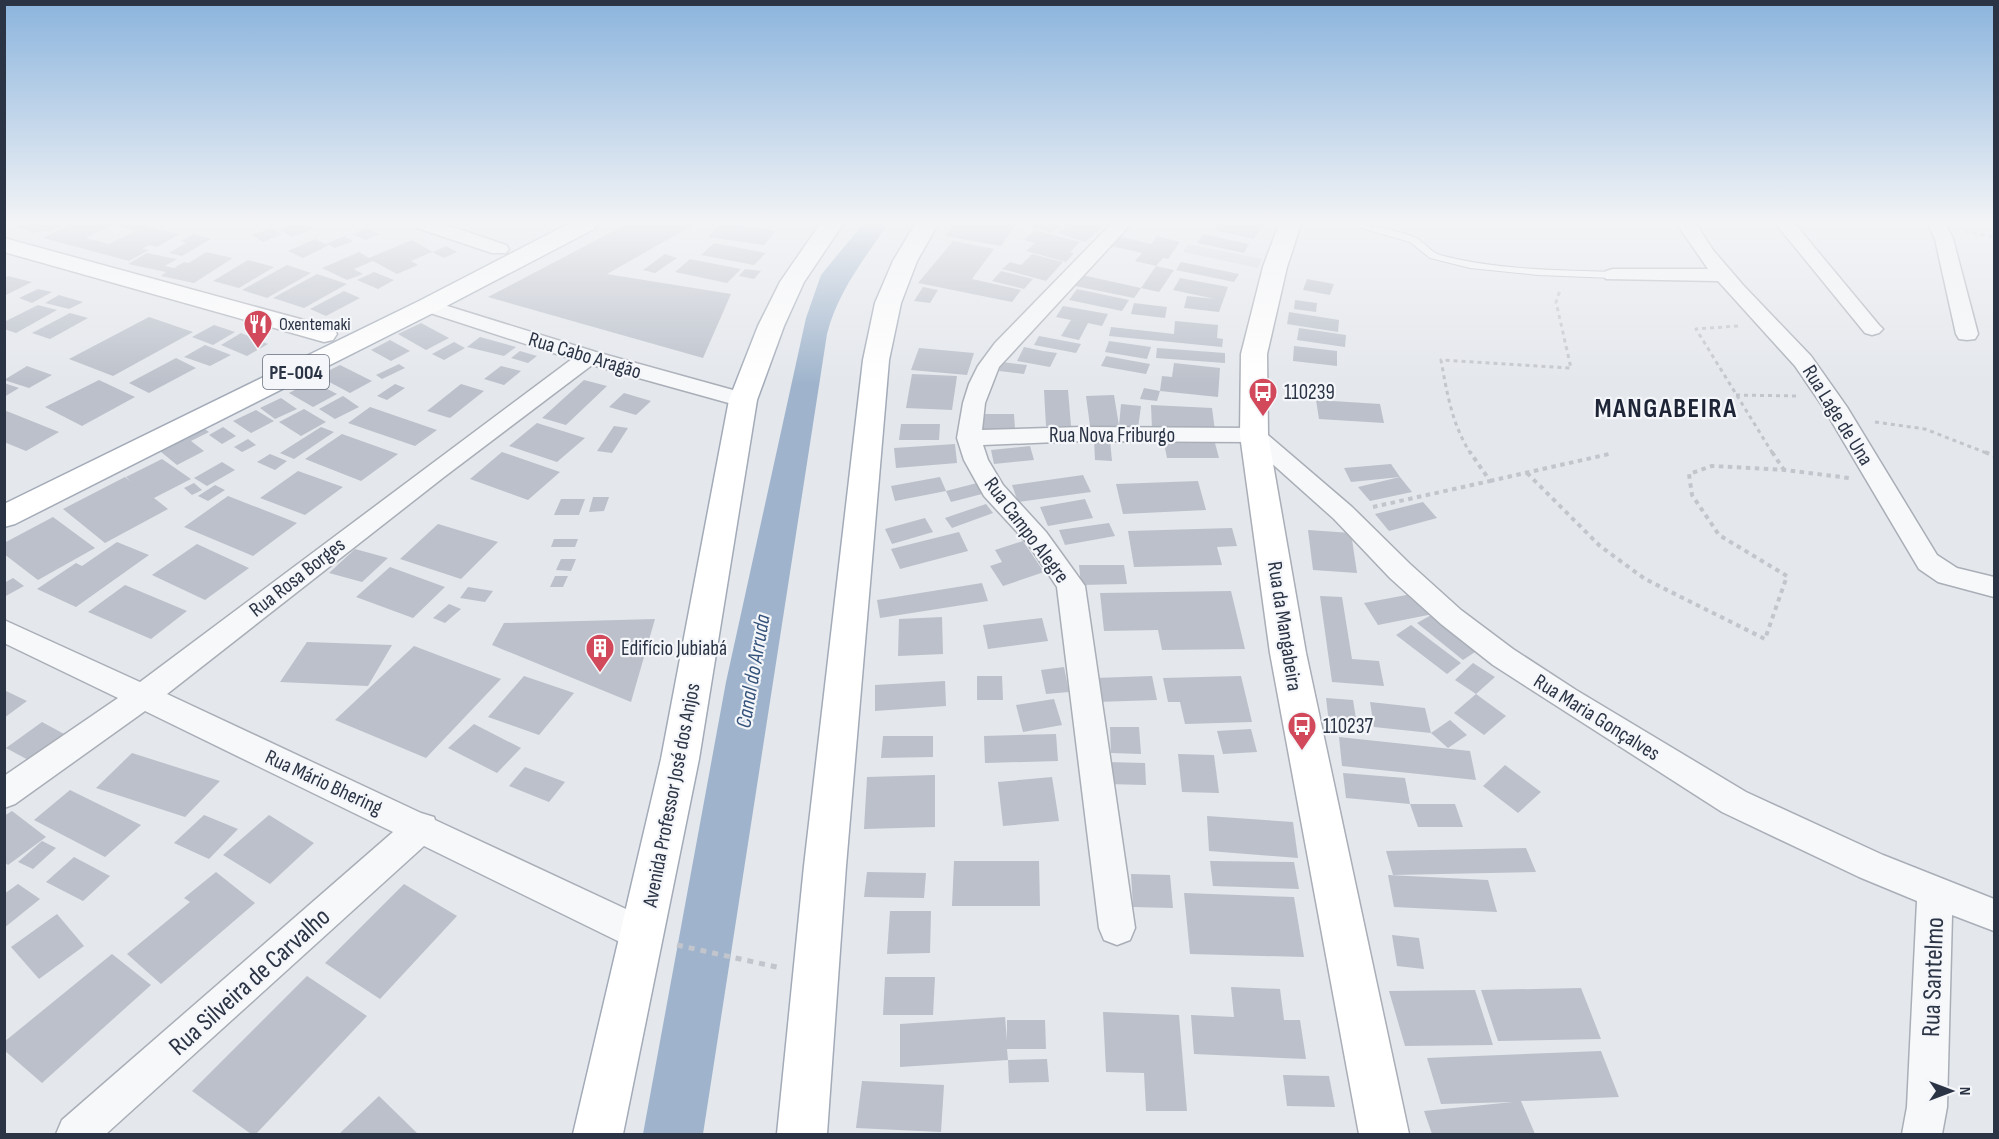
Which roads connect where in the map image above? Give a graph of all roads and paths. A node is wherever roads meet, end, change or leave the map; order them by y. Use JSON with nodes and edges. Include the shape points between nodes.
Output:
{"nodes":[{"id":1,"x":120,"y":277,"type":"edge"},
{"id":2,"x":441,"y":277,"type":"edge"},
{"id":3,"x":484,"y":277,"type":"edge"},
{"id":4,"x":795,"y":277,"type":"edge"},
{"id":5,"x":898,"y":277,"type":"edge"},
{"id":6,"x":1071,"y":277,"type":"edge"},
{"id":7,"x":1273,"y":277,"type":"edge"},
{"id":8,"x":1565,"y":277,"type":"edge"},
{"id":9,"x":1726,"y":277,"type":"edge"},
{"id":10,"x":1829,"y":277,"type":"edge"},
{"id":11,"x":1953,"y":277,"type":"edge"},
{"id":12,"x":428,"y":306,"type":"junction"},
{"id":13,"x":1741,"y":326,"type":"dead end"},
{"id":14,"x":1872,"y":328,"type":"dead end"},
{"id":15,"x":324,"y":334,"type":"junction"},
{"id":16,"x":1967,"y":334,"type":"dead end"},
{"id":17,"x":588,"y":357,"type":"junction"},
{"id":18,"x":1736,"y":395,"type":"junction"},
{"id":19,"x":1827,"y":396,"type":"junction"},
{"id":20,"x":743,"y":400,"type":"junction"},
{"id":21,"x":1841,"y":418,"type":"junction"},
{"id":22,"x":1254,"y":435,"type":"junction"},
{"id":23,"x":969,"y":438,"type":"junction"},
{"id":24,"x":1609,"y":454,"type":"dead end"},
{"id":25,"x":1995,"y":456,"type":"edge"},
{"id":26,"x":1785,"y":470,"type":"junction"},
{"id":27,"x":1527,"y":473,"type":"junction"},
{"id":28,"x":1490,"y":481,"type":"junction"},
{"id":29,"x":1879,"y":481,"type":"junction"},
{"id":30,"x":4,"y":493,"type":"edge"},
{"id":31,"x":1343,"y":513,"type":"junction"},
{"id":32,"x":4,"y":517,"type":"edge"},
{"id":33,"x":1995,"y":587,"type":"edge"},
{"id":34,"x":4,"y":630,"type":"edge"},
{"id":35,"x":142,"y":697,"type":"junction"},
{"id":36,"x":4,"y":794,"type":"edge"},
{"id":37,"x":422,"y":827,"type":"junction"},
{"id":38,"x":1935,"y":891,"type":"junction"},
{"id":39,"x":1995,"y":915,"type":"edge"},
{"id":40,"x":1117,"y":928,"type":"dead end"},
{"id":41,"x":655,"y":939,"type":"junction"},
{"id":42,"x":745,"y":961,"type":"dead end"},
{"id":43,"x":76,"y":1134,"type":"edge"},
{"id":44,"x":598,"y":1134,"type":"edge"},
{"id":45,"x":802,"y":1134,"type":"edge"},
{"id":46,"x":1384,"y":1134,"type":"edge"},
{"id":47,"x":1922,"y":1134,"type":"edge"}],
"edges":[{"from":1,"to":15,"type":"main road"},
{"from":2,"to":15,"type":"main road","number":"PE-004"},
{"from":3,"to":12,"type":"main road","number":"PE-004"},
{"from":4,"to":20,"type":"main road","name":"Avenida Professor José dos Anjos","via":[[771,326]]},
{"from":5,"to":45,"type":"main road","via":[[888,303],[876,360]]},
{"from":6,"to":23,"type":"street","name":"Rua Campo Alegre","via":[[989,366],[974,403]]},
{"from":7,"to":22,"type":"main road","name":"Rua da Mangabeira","via":[[1254,354]]},
{"from":8,"to":28,"type":"path","via":[[1556,302],[1571,369],[1441,360],[1454,420],[1463,442]]},
{"from":9,"to":19,"type":"street","name":"Rua Lage de Una","via":[[1784,337]]},
{"from":10,"to":14,"type":"street"},
{"from":11,"to":16,"type":"street"},
{"from":12,"to":17,"type":"street","name":"Rua Cabo Aragão"},
{"from":12,"to":32,"type":"main road","number":"PE-004"},
{"from":13,"to":18,"type":"path","via":[[1696,329]]},
{"from":15,"to":30,"type":"main road","number":"PE-004"},
{"from":17,"to":20,"type":"street","name":"Rua Cabo Aragão"},
{"from":17,"to":35,"type":"street","name":"Rua Rosa Borges"},
{"from":18,"to":19,"type":"path"},
{"from":18,"to":26,"type":"path"},
{"from":19,"to":21,"type":"street","name":"Rua Lage de Una"},
{"from":20,"to":41,"type":"main road","name":"Avenida Professor José dos Anjos","via":[[680,759]]},
{"from":21,"to":25,"type":"path","via":[[1925,429]]},
{"from":21,"to":29,"type":"street","name":"Rua Lage de Una"},
{"from":22,"to":23,"type":"street","name":"Rua Nova Friburgo"},
{"from":22,"to":31,"type":"street","name":"Rua Maria Gonçalves"},
{"from":22,"to":46,"type":"main road","name":"Rua da Mangabeira","via":[[1288,653]]},
{"from":23,"to":40,"type":"street","name":"Rua Campo Alegre","via":[[993,490],[1037,538],[1071,586]]},
{"from":24,"to":27,"type":"path"},
{"from":26,"to":27,"type":"path","via":[[1712,466],[1689,474],[1692,495],[1719,535],[1787,576],[1765,639],[1645,579],[1600,546]]},
{"from":26,"to":29,"type":"path"},
{"from":27,"to":28,"type":"path"},
{"from":28,"to":31,"type":"path"},
{"from":29,"to":33,"type":"street","name":"Rua Lage de Una","via":[[1933,567],[1959,579]]},
{"from":31,"to":38,"type":"street","name":"Rua Maria Gonçalves","via":[[1451,617],[1565,698],[1734,802],[1870,866]]},
{"from":34,"to":35,"type":"street","name":"Rua Mário Bhering"},
{"from":35,"to":36,"type":"street","name":"Rua Rosa Borges"},
{"from":35,"to":37,"type":"street","name":"Rua Mário Bhering"},
{"from":37,"to":41,"type":"street","name":"Rua Mário Bhering"},
{"from":37,"to":43,"type":"street","name":"Rua Silveira de Carvalho"},
{"from":38,"to":39,"type":"street","name":"Rua Maria Gonçalves"},
{"from":38,"to":47,"type":"street","name":"Rua Santelmo","via":[[1927,1107]]},
{"from":41,"to":42,"type":"path"},
{"from":41,"to":44,"type":"main road","name":"Avenida Professor José dos Anjos"}]}
